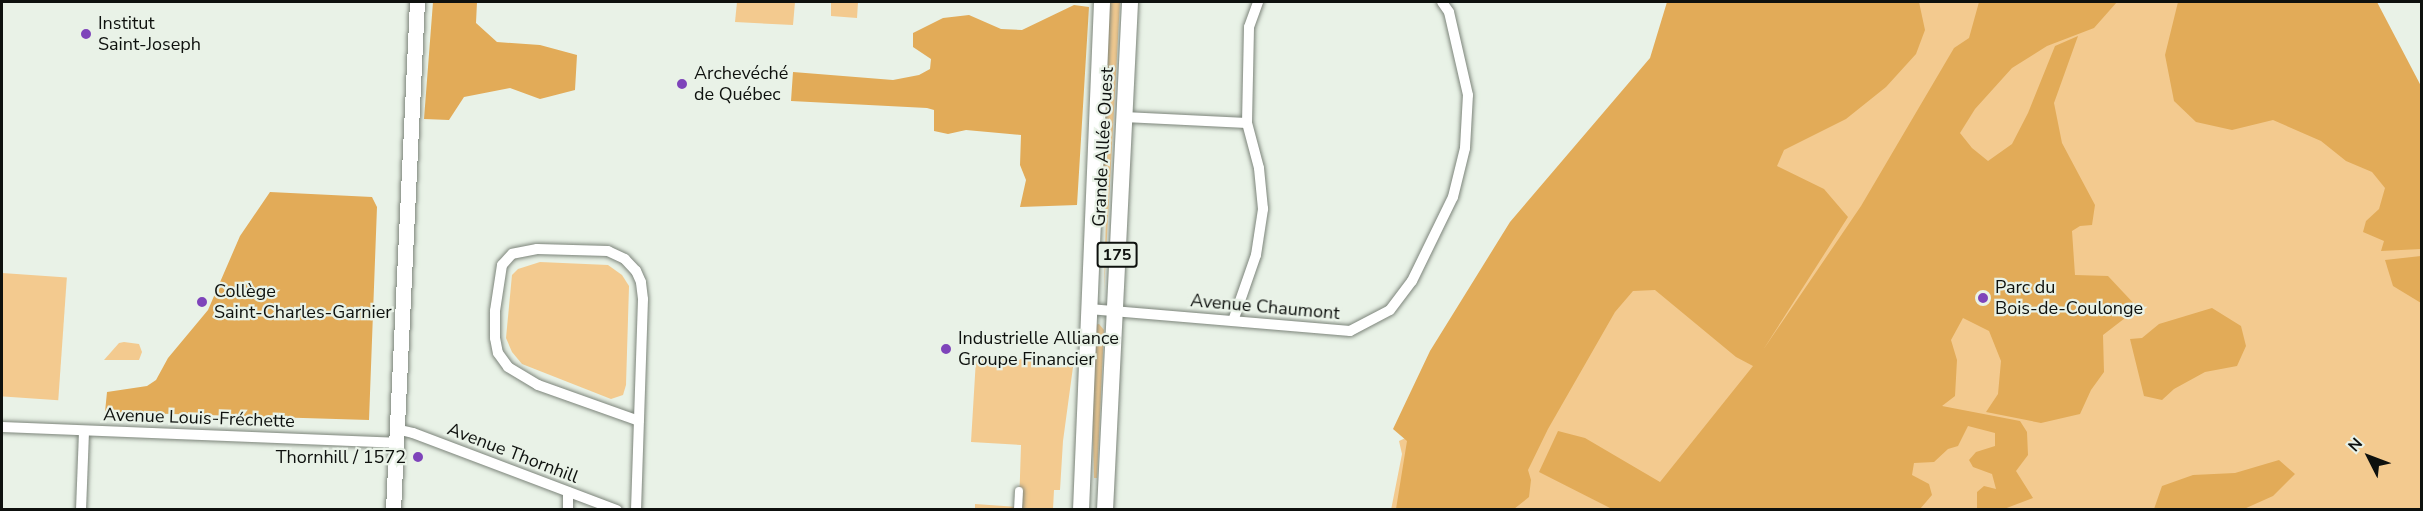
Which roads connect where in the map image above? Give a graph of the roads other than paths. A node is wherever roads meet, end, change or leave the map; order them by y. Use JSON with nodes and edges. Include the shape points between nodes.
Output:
{"nodes":[{"id":1,"x":417,"y":2,"type":"edge"},
{"id":2,"x":1102,"y":2,"type":"edge"},
{"id":3,"x":1130,"y":2,"type":"edge"},
{"id":4,"x":1258,"y":2,"type":"edge"},
{"id":5,"x":1442,"y":2,"type":"edge"},
{"id":6,"x":1124,"y":117,"type":"junction"},
{"id":7,"x":1247,"y":123,"type":"junction"},
{"id":8,"x":1089,"y":309,"type":"junction"},
{"id":9,"x":1114,"y":310,"type":"junction"},
{"id":10,"x":1233,"y":321,"type":"junction"},
{"id":11,"x":639,"y":420,"type":"junction"},
{"id":12,"x":2,"y":427,"type":"edge"},
{"id":13,"x":84,"y":431,"type":"junction"},
{"id":14,"x":396,"y":436,"type":"junction"},
{"id":15,"x":1018,"y":491,"type":"dead end"},
{"id":16,"x":568,"y":492,"type":"junction"},
{"id":17,"x":81,"y":510,"type":"edge"},
{"id":18,"x":393,"y":510,"type":"edge"},
{"id":19,"x":568,"y":510,"type":"edge"},
{"id":20,"x":617,"y":510,"type":"edge"},
{"id":21,"x":636,"y":510,"type":"edge"},
{"id":22,"x":1018,"y":510,"type":"edge"},
{"id":23,"x":1081,"y":510,"type":"edge"},
{"id":24,"x":1105,"y":510,"type":"edge"}],
"edges":[{"from":1,"to":14,"type":"main road"},
{"from":2,"to":8,"type":"main road","name":"Grande Allée Ouest","number":"175"},
{"from":3,"to":6,"type":"main road","name":"Grande Allée Ouest","number":"175"},
{"from":4,"to":7,"type":"street","via":[[1249,27]]},
{"from":5,"to":10,"type":"street","name":"Avenue Chaumont","via":[[1449,12],[1468,95],[1465,148],[1453,197],[1412,280],[1390,310],[1350,331]]},
{"from":6,"to":7,"type":"street"},
{"from":6,"to":9,"type":"main road","name":"Grande Allée Ouest","number":"175"},
{"from":7,"to":10,"type":"street","via":[[1259,168],[1263,209],[1256,255]]},
{"from":8,"to":9,"type":"street","name":"Avenue Chaumont"},
{"from":8,"to":23,"type":"main road","name":"Grande Allée Ouest","number":"175"},
{"from":9,"to":10,"type":"street","name":"Avenue Chaumont"},
{"from":9,"to":24,"type":"main road","name":"Grande Allée Ouest","number":"175"},
{"from":11,"to":11,"type":"street","via":[[643,299],[636,270],[626,259],[608,251],[537,249],[512,254],[502,265],[495,311],[498,353],[508,367],[538,385]]},
{"from":11,"to":21,"type":"street"},
{"from":12,"to":13,"type":"street","name":"Avenue Louis-Fréchette"},
{"from":13,"to":14,"type":"street","name":"Avenue Louis-Fréchette"},
{"from":13,"to":17,"type":"street"},
{"from":14,"to":16,"type":"street","name":"Avenue Thornhill","via":[[413,433]]},
{"from":14,"to":18,"type":"main road"},
{"from":15,"to":22,"type":"street"},
{"from":16,"to":19,"type":"street"},
{"from":16,"to":20,"type":"street","name":"Avenue Thornhill"}]}
